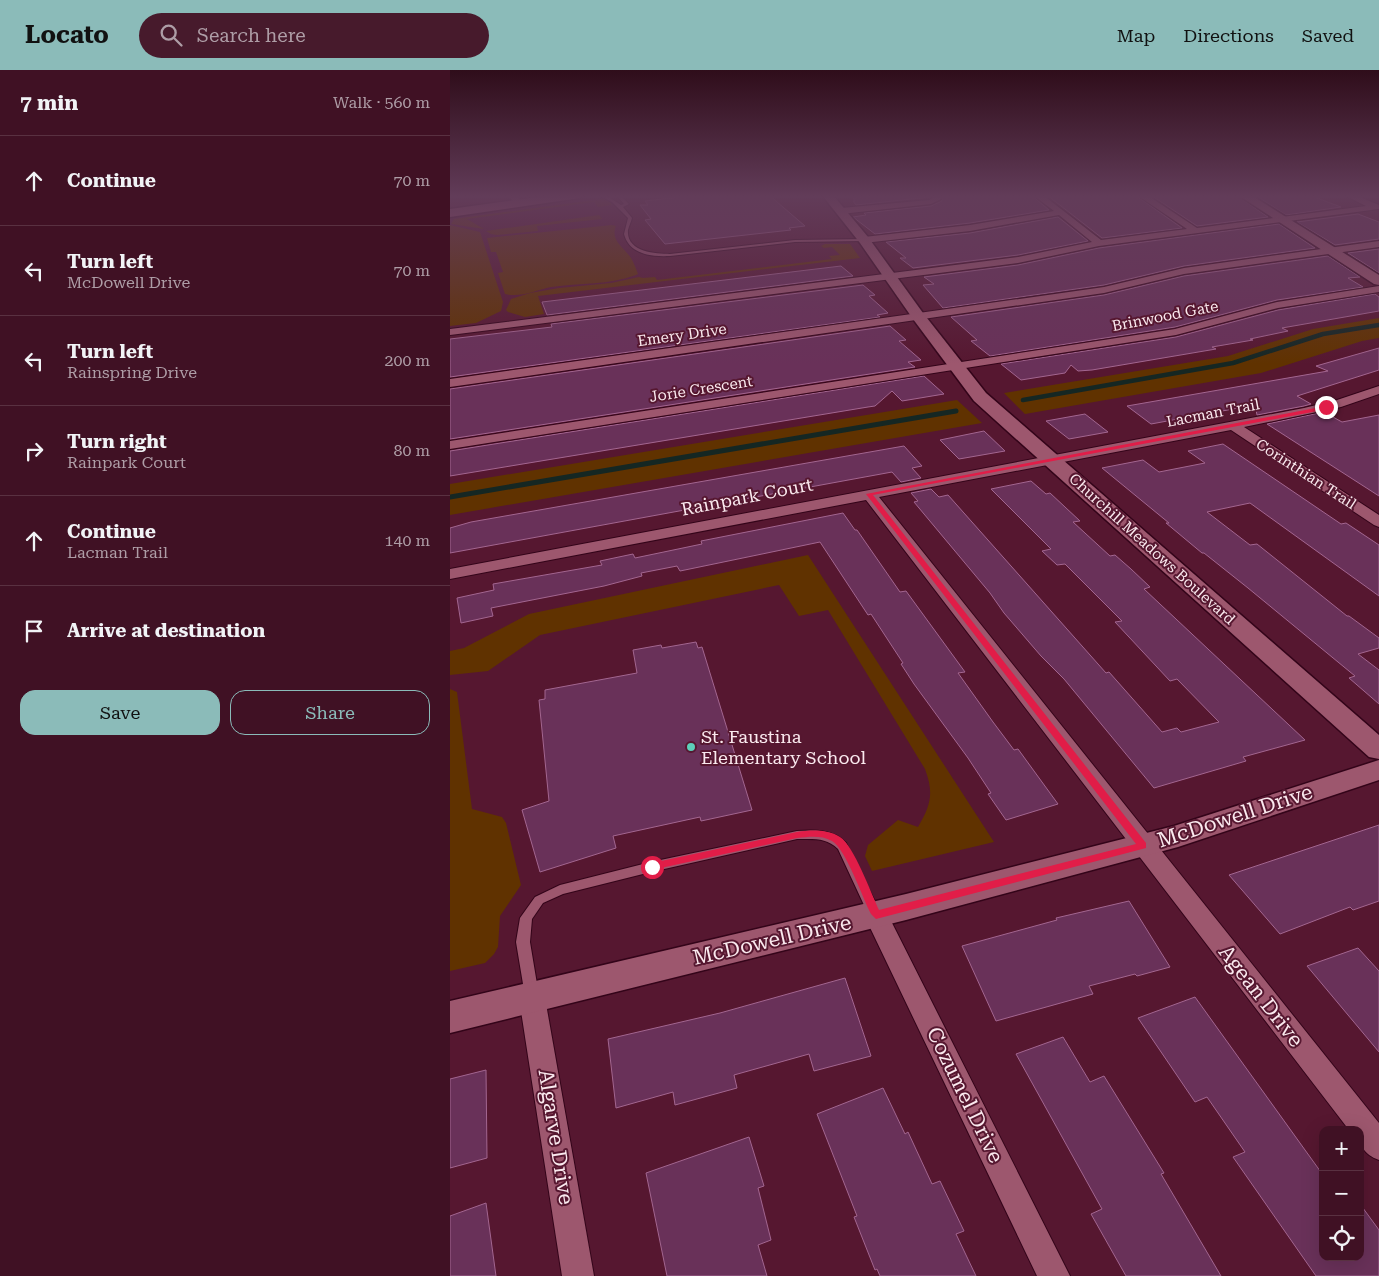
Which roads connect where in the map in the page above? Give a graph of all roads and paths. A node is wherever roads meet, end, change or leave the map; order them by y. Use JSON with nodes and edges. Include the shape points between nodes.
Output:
{"nodes":[{"id":1,"x":643,"y":251,"type":"edge"},
{"id":2,"x":703,"y":251,"type":"edge"},
{"id":3,"x":872,"y":251,"type":"edge"},
{"id":4,"x":1059,"y":251,"type":"edge"},
{"id":5,"x":1327,"y":251,"type":"edge"},
{"id":6,"x":1329,"y":251,"type":"edge"},
{"id":7,"x":889,"y":276,"type":"junction"},
{"id":8,"x":1379,"y":282,"type":"edge"},
{"id":9,"x":1379,"y":289,"type":"edge"},
{"id":10,"x":918,"y":316,"type":"junction"},
{"id":11,"x":450,"y":332,"type":"edge"},
{"id":12,"x":956,"y":366,"type":"junction"},
{"id":13,"x":450,"y":383,"type":"edge"},
{"id":14,"x":1379,"y":390,"type":"edge"},
{"id":15,"x":1232,"y":425,"type":"junction"},
{"id":16,"x":450,"y":445,"type":"edge"},
{"id":17,"x":1051,"y":460,"type":"junction"},
{"id":18,"x":869,"y":494,"type":"junction"},
{"id":19,"x":1379,"y":522,"type":"edge"},
{"id":20,"x":450,"y":574,"type":"edge"},
{"id":21,"x":1379,"y":750,"type":"edge"},
{"id":22,"x":1379,"y":770,"type":"edge"},
{"id":23,"x":1143,"y":845,"type":"junction"},
{"id":24,"x":876,"y":914,"type":"junction"},
{"id":25,"x":532,"y":998,"type":"junction"},
{"id":26,"x":450,"y":1017,"type":"edge"},
{"id":27,"x":1379,"y":1146,"type":"edge"},
{"id":28,"x":578,"y":1276,"type":"edge"},
{"id":29,"x":1054,"y":1276,"type":"edge"}],
"edges":[{"from":1,"to":2,"type":"lane","via":[[670,255]]},
{"from":3,"to":7,"type":"street","name":"Churchill Meadows Boulevard"},
{"from":4,"to":7,"type":"street","via":[[1018,260]]},
{"from":5,"to":10,"type":"street","name":"Emery Drive","via":[[1184,271],[1104,290]]},
{"from":6,"to":8,"type":"street"},
{"from":7,"to":10,"type":"street","name":"Churchill Meadows Boulevard"},
{"from":7,"to":11,"type":"street"},
{"from":9,"to":12,"type":"street","name":"Brinwood Gate","via":[[1277,305],[1176,332]]},
{"from":10,"to":12,"type":"street","name":"Churchill Meadows Boulevard"},
{"from":10,"to":13,"type":"street","name":"Emery Drive"},
{"from":12,"to":16,"type":"street","name":"Jorie Crescent"},
{"from":12,"to":17,"type":"street","name":"Churchill Meadows Boulevard","via":[[980,397]]},
{"from":14,"to":15,"type":"street","name":"Lacman Trail","via":[[1326,407]]},
{"from":15,"to":17,"type":"street","name":"Lacman Trail"},
{"from":15,"to":19,"type":"street","name":"Corinthian Trail"},
{"from":17,"to":18,"type":"street","name":"Rainpark Court"},
{"from":17,"to":21,"type":"street","name":"Churchill Meadows Boulevard"},
{"from":18,"to":20,"type":"street","name":"Rainpark Court"},
{"from":18,"to":23,"type":"street","name":"Agean Drive"},
{"from":22,"to":23,"type":"street","name":"McDowell Drive"},
{"from":23,"to":24,"type":"street","name":"McDowell Drive"},
{"from":23,"to":27,"type":"street","name":"Agean Drive"},
{"from":24,"to":25,"type":"street","name":"McDowell Drive"},
{"from":24,"to":25,"type":"lane","via":[[846,848],[836,839],[818,833],[652,867],[560,890],[539,900],[526,918],[523,942]]},
{"from":24,"to":29,"type":"street","name":"Cozumel Drive"},
{"from":25,"to":26,"type":"street","name":"McDowell Drive"},
{"from":25,"to":28,"type":"street","name":"Algarve Drive"}]}
